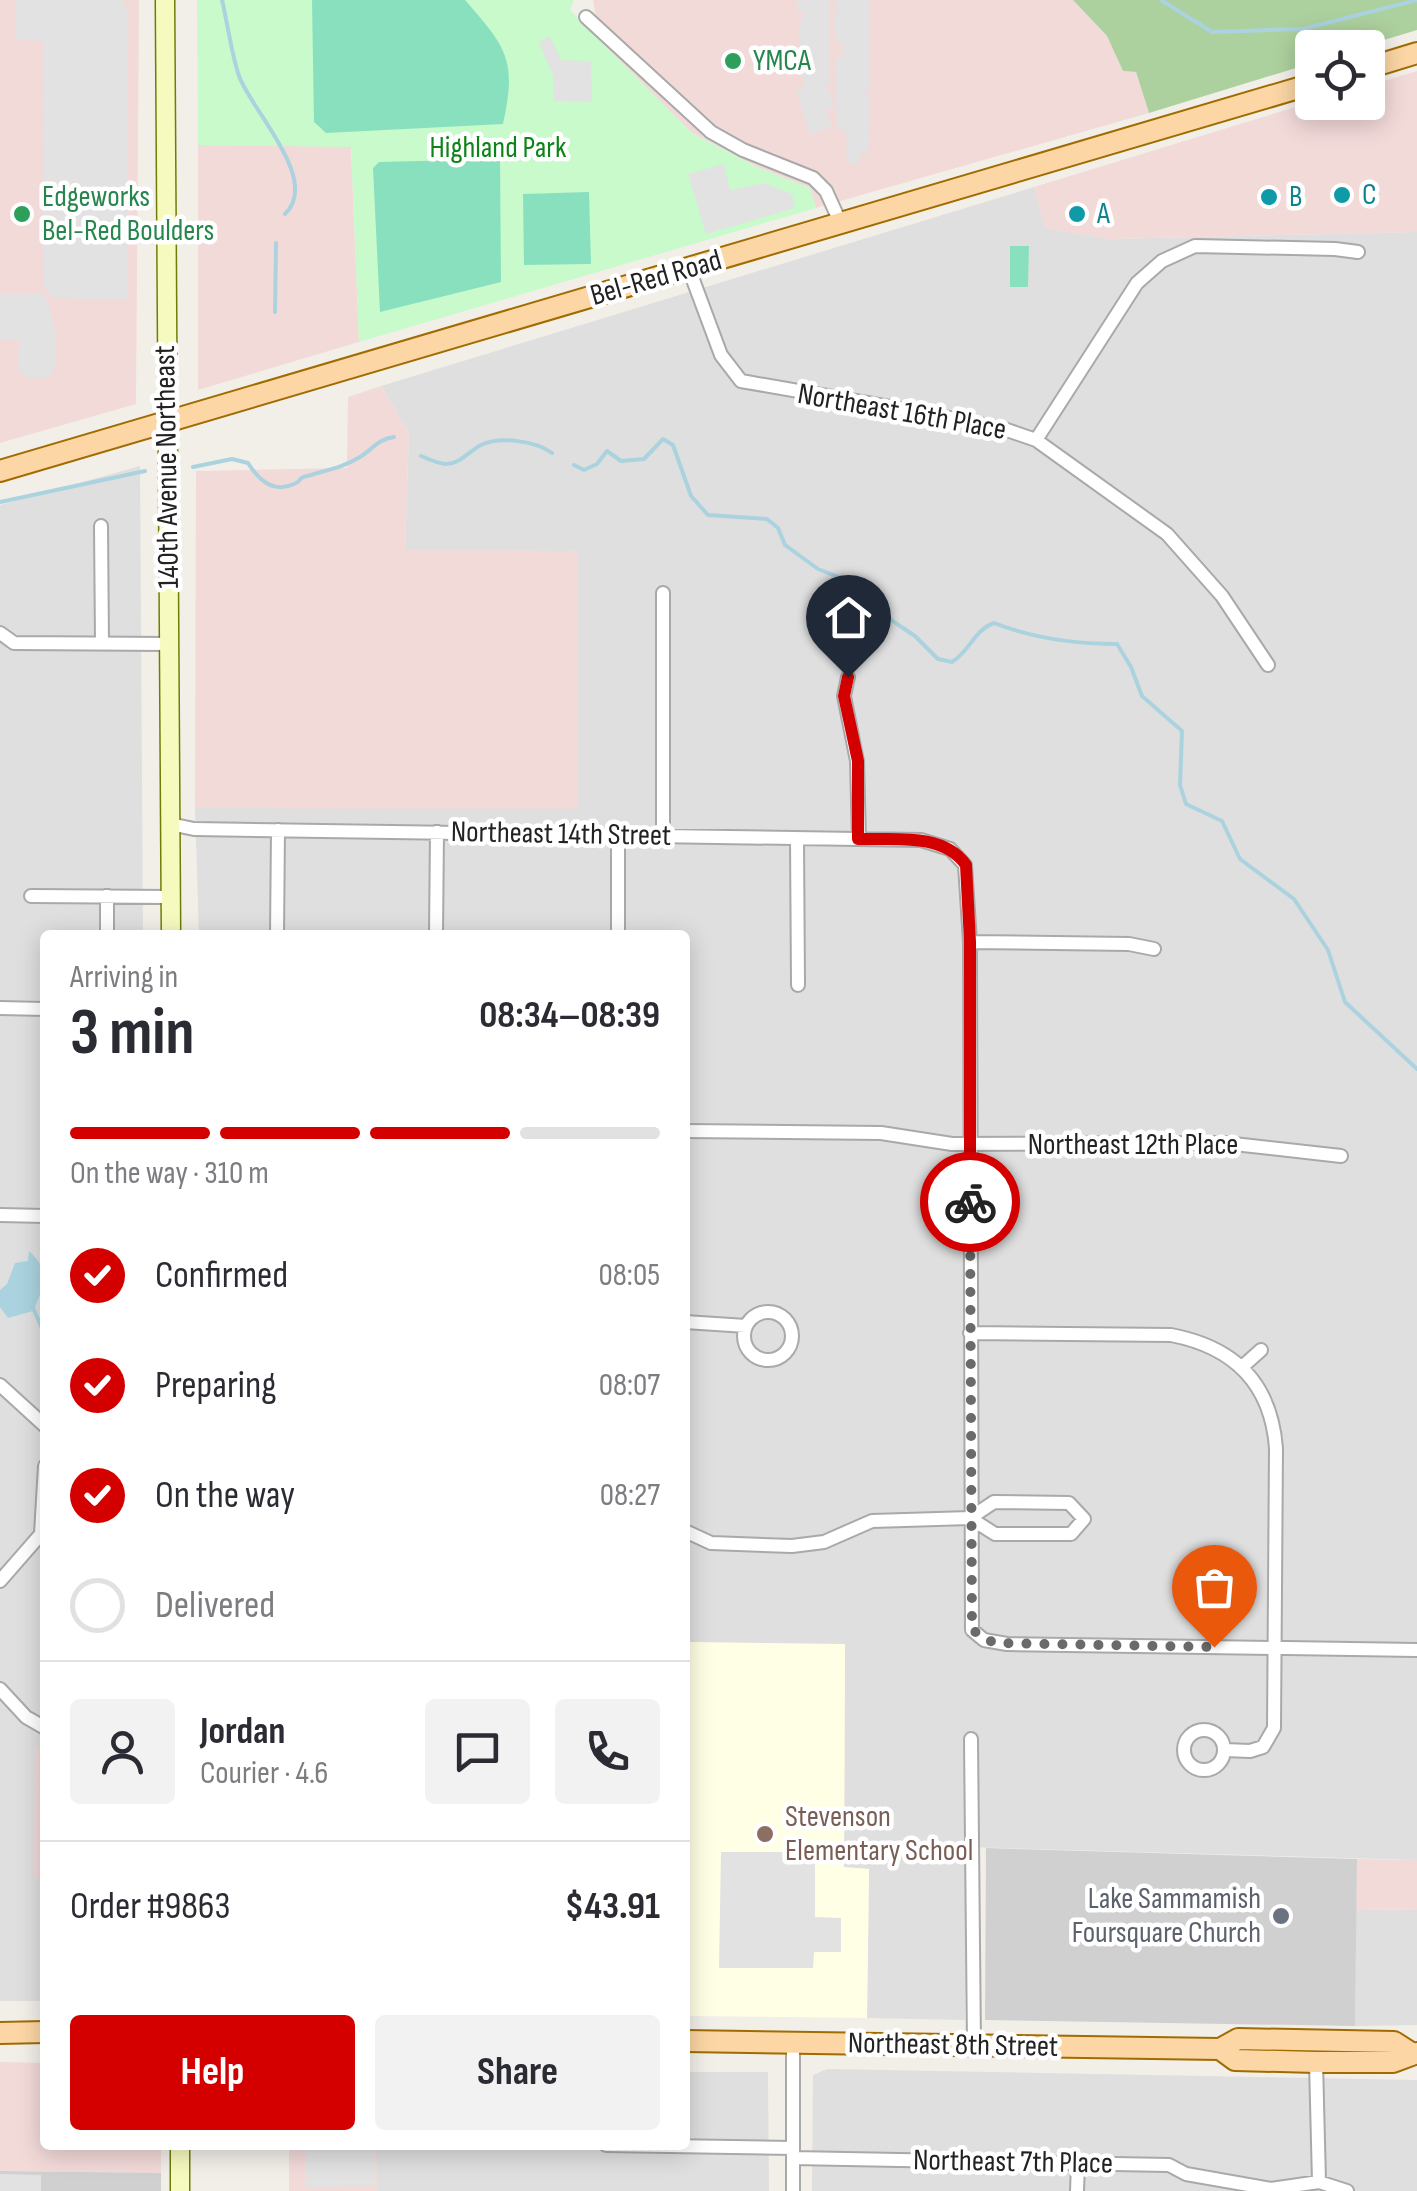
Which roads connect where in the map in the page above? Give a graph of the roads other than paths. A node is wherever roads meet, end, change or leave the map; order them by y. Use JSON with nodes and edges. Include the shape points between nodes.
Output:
{"nodes":[{"id":1,"x":165,"y":0,"type":"edge"},
{"id":2,"x":586,"y":16,"type":"dead end"},
{"id":3,"x":1417,"y":53,"type":"edge"},
{"id":4,"x":1385,"y":63,"type":"edge"},
{"id":5,"x":1295,"y":89,"type":"edge"},
{"id":6,"x":841,"y":224,"type":"junction"},
{"id":7,"x":1358,"y":252,"type":"dead end"},
{"id":8,"x":689,"y":269,"type":"junction"},
{"id":9,"x":166,"y":420,"type":"junction"},
{"id":10,"x":1036,"y":440,"type":"junction"},
{"id":11,"x":0,"y":471,"type":"edge"},
{"id":12,"x":101,"y":526,"type":"dead end"},
{"id":13,"x":663,"y":594,"type":"dead end"},
{"id":14,"x":0,"y":634,"type":"edge"},
{"id":15,"x":102,"y":644,"type":"junction"},
{"id":16,"x":169,"y":644,"type":"junction"},
{"id":17,"x":1268,"y":665,"type":"dead end"},
{"id":18,"x":848,"y":677,"type":"dead end"},
{"id":19,"x":170,"y":824,"type":"junction"},
{"id":20,"x":278,"y":830,"type":"junction"},
{"id":21,"x":437,"y":832,"type":"junction"},
{"id":22,"x":618,"y":835,"type":"junction"},
{"id":23,"x":663,"y":836,"type":"junction"},
{"id":24,"x":797,"y":839,"type":"junction"},
{"id":25,"x":858,"y":839,"type":"junction"},
{"id":26,"x":31,"y":896,"type":"dead end"},
{"id":27,"x":107,"y":896,"type":"junction"},
{"id":28,"x":171,"y":897,"type":"junction"},
{"id":29,"x":107,"y":930,"type":"edge"},
{"id":30,"x":171,"y":930,"type":"edge"},
{"id":31,"x":277,"y":930,"type":"edge"},
{"id":32,"x":436,"y":930,"type":"edge"},
{"id":33,"x":618,"y":930,"type":"edge"},
{"id":34,"x":970,"y":942,"type":"junction"},
{"id":35,"x":1154,"y":948,"type":"dead end"},
{"id":36,"x":798,"y":985,"type":"dead end"},
{"id":37,"x":0,"y":1008,"type":"edge"},
{"id":38,"x":40,"y":1009,"type":"edge"},
{"id":39,"x":690,"y":1131,"type":"edge"},
{"id":40,"x":970,"y":1144,"type":"junction"},
{"id":41,"x":1340,"y":1156,"type":"dead end"},
{"id":42,"x":0,"y":1215,"type":"edge"},
{"id":43,"x":40,"y":1216,"type":"edge"},
{"id":44,"x":690,"y":1322,"type":"edge"},
{"id":45,"x":746,"y":1326,"type":"dead end"},
{"id":46,"x":970,"y":1332,"type":"junction"},
{"id":47,"x":1261,"y":1350,"type":"dead end"},
{"id":48,"x":1242,"y":1367,"type":"junction"},
{"id":49,"x":0,"y":1385,"type":"edge"},
{"id":50,"x":40,"y":1421,"type":"edge"},
{"id":51,"x":970,"y":1518,"type":"junction"},
{"id":52,"x":690,"y":1533,"type":"edge"},
{"id":53,"x":40,"y":1535,"type":"edge"},
{"id":54,"x":0,"y":1580,"type":"edge"},
{"id":55,"x":1275,"y":1646,"type":"junction"},
{"id":56,"x":1417,"y":1650,"type":"edge"},
{"id":57,"x":0,"y":1688,"type":"edge"},
{"id":58,"x":40,"y":1725,"type":"edge"},
{"id":59,"x":972,"y":1739,"type":"dead end"},
{"id":60,"x":1224,"y":1750,"type":"dead end"},
{"id":61,"x":40,"y":2032,"type":"edge"},
{"id":62,"x":0,"y":2033,"type":"edge"},
{"id":63,"x":690,"y":2041,"type":"edge"},
{"id":64,"x":793,"y":2043,"type":"junction"},
{"id":65,"x":974,"y":2046,"type":"junction"},
{"id":66,"x":1220,"y":2049,"type":"junction"},
{"id":67,"x":1414,"y":2053,"type":"edge"},
{"id":68,"x":1316,"y":2062,"type":"junction"},
{"id":69,"x":690,"y":2149,"type":"edge"},
{"id":70,"x":180,"y":2150,"type":"edge"},
{"id":71,"x":793,"y":2153,"type":"junction"},
{"id":72,"x":1078,"y":2164,"type":"junction"},
{"id":73,"x":1320,"y":2182,"type":"junction"},
{"id":74,"x":180,"y":2191,"type":"edge"},
{"id":75,"x":793,"y":2191,"type":"edge"},
{"id":76,"x":1077,"y":2191,"type":"edge"},
{"id":77,"x":1347,"y":2191,"type":"edge"}],
"edges":[{"from":1,"to":9,"type":"main road","name":"140th Avenue Northeast"},
{"from":2,"to":6,"type":"street","via":[[711,132],[813,178]]},
{"from":3,"to":4,"type":"main road"},
{"from":5,"to":6,"type":"main road","name":"Bel-Red Road"},
{"from":6,"to":8,"type":"main road","name":"Bel-Red Road"},
{"from":7,"to":10,"type":"street","via":[[1195,246],[1162,261],[1137,283]]},
{"from":8,"to":9,"type":"main road","name":"Bel-Red Road"},
{"from":8,"to":10,"type":"street","name":"Northeast 16th Place","via":[[721,355],[741,380]]},
{"from":9,"to":11,"type":"main road","name":"Bel-Red Road"},
{"from":9,"to":16,"type":"main road","name":"140th Avenue Northeast"},
{"from":10,"to":17,"type":"street","name":"Northeast 16th Place","via":[[1167,534],[1222,596]]},
{"from":12,"to":15,"type":"street"},
{"from":13,"to":23,"type":"street"},
{"from":14,"to":15,"type":"street","via":[[14,643]]},
{"from":15,"to":16,"type":"street"},
{"from":16,"to":19,"type":"main road","name":"140th Avenue Northeast"},
{"from":18,"to":25,"type":"street","via":[[844,696],[858,761]]},
{"from":19,"to":20,"type":"street","name":"Northeast 14th Street"},
{"from":19,"to":28,"type":"main road","name":"140th Avenue Northeast"},
{"from":20,"to":21,"type":"street","name":"Northeast 14th Street"},
{"from":20,"to":31,"type":"street"},
{"from":21,"to":22,"type":"street","name":"Northeast 14th Street"},
{"from":21,"to":32,"type":"street"},
{"from":22,"to":23,"type":"street","name":"Northeast 14th Street"},
{"from":22,"to":33,"type":"street"},
{"from":23,"to":24,"type":"street","name":"Northeast 14th Street"},
{"from":24,"to":25,"type":"street","name":"Northeast 14th Street"},
{"from":24,"to":36,"type":"street"},
{"from":25,"to":34,"type":"street","name":"Northeast 14th Street","via":[[921,840],[950,849],[966,865]]},
{"from":26,"to":27,"type":"street"},
{"from":27,"to":28,"type":"street"},
{"from":27,"to":29,"type":"street"},
{"from":28,"to":30,"type":"main road","name":"140th Avenue Northeast"},
{"from":34,"to":35,"type":"street"},
{"from":34,"to":40,"type":"street"},
{"from":37,"to":38,"type":"street"},
{"from":39,"to":40,"type":"street","name":"Northeast 12th Place","via":[[880,1134]]},
{"from":40,"to":41,"type":"street","name":"Northeast 12th Place","via":[[1225,1143]]},
{"from":40,"to":46,"type":"street"},
{"from":42,"to":43,"type":"street"},
{"from":44,"to":45,"type":"street"},
{"from":46,"to":48,"type":"street","via":[[1170,1335],[1194,1340]]},
{"from":46,"to":51,"type":"street"},
{"from":47,"to":48,"type":"street"},
{"from":48,"to":55,"type":"street","via":[[1268,1402],[1274,1425]]},
{"from":49,"to":50,"type":"street"},
{"from":51,"to":51,"type":"street","via":[[994,1534],[1071,1534],[1084,1519],[1070,1503],[994,1502]]},
{"from":51,"to":52,"type":"street","via":[[872,1521],[824,1542],[792,1546],[711,1543]]},
{"from":51,"to":55,"type":"street","via":[[970,1619],[984,1640]]},
{"from":53,"to":54,"type":"street"},
{"from":55,"to":56,"type":"street"},
{"from":55,"to":60,"type":"street","via":[[1270,1738],[1250,1751]]},
{"from":57,"to":58,"type":"street"},
{"from":59,"to":65,"type":"street"},
{"from":61,"to":62,"type":"main road"},
{"from":63,"to":64,"type":"main road","name":"Northeast 8th Street"},
{"from":64,"to":65,"type":"main road","name":"Northeast 8th Street"},
{"from":64,"to":71,"type":"street"},
{"from":65,"to":66,"type":"main road","name":"Northeast 8th Street"},
{"from":66,"to":67,"type":"main road","name":"Northeast 8th Street","via":[[1238,2040],[1394,2042]]},
{"from":66,"to":68,"type":"main road","name":"Northeast 8th Street","via":[[1235,2060]]},
{"from":67,"to":68,"type":"main road","name":"Northeast 8th Street","via":[[1393,2062]]},
{"from":68,"to":73,"type":"street"},
{"from":69,"to":71,"type":"street","name":"Northeast 7th Place"},
{"from":70,"to":74,"type":"main road"},
{"from":71,"to":72,"type":"street","name":"Northeast 7th Place"},
{"from":71,"to":75,"type":"street"},
{"from":72,"to":73,"type":"street","name":"Northeast 7th Place","via":[[1170,2165],[1272,2190]]},
{"from":72,"to":76,"type":"street"},
{"from":73,"to":77,"type":"street","name":"Northeast 7th Place"}]}
